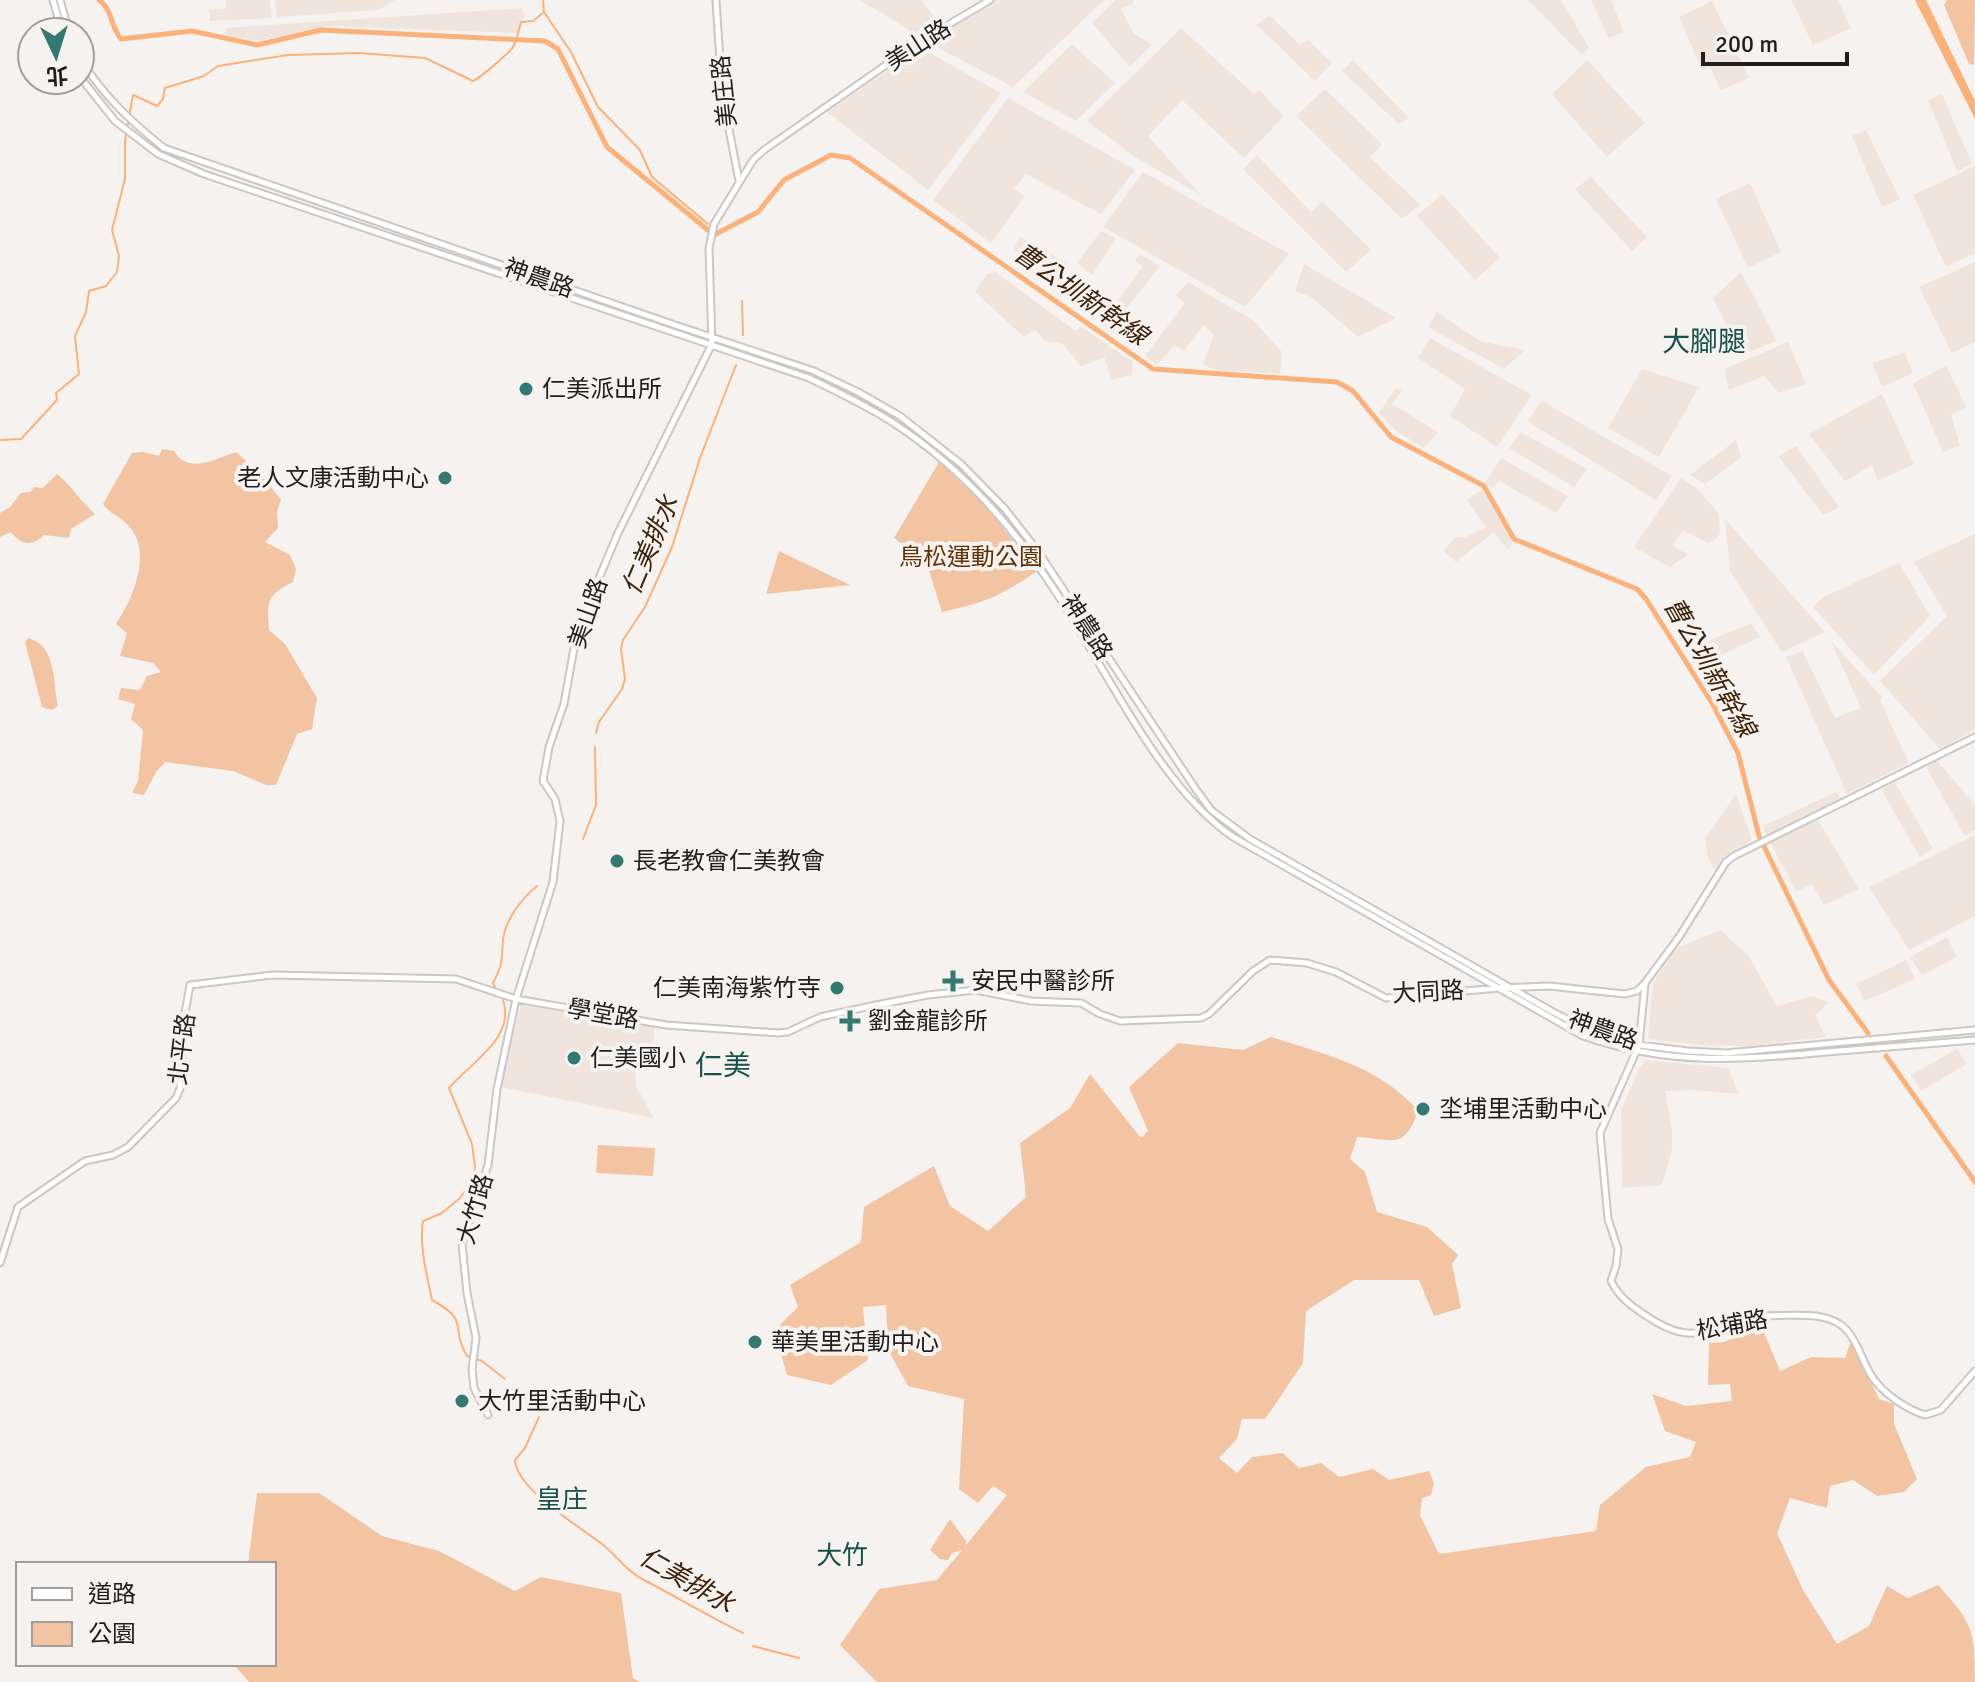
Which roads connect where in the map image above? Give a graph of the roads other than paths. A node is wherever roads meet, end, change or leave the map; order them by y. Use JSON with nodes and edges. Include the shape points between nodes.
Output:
{"nodes":[{"id":1,"x":716,"y":0,"type":"edge"},
{"id":2,"x":990,"y":0,"type":"edge"},
{"id":3,"x":96,"y":80,"type":"edge"},
{"id":4,"x":95,"y":96,"type":"edge"},
{"id":5,"x":739,"y":182,"type":"junction"},
{"id":6,"x":712,"y":336,"type":"junction"},
{"id":7,"x":712,"y":344,"type":"junction"},
{"id":8,"x":1975,"y":737,"type":"edge"},
{"id":9,"x":1645,"y":983,"type":"junction"},
{"id":10,"x":190,"y":985,"type":"joint"},
{"id":11,"x":1499,"y":988,"type":"junction"},
{"id":12,"x":1514,"y":988,"type":"junction"},
{"id":13,"x":1012,"y":997,"type":"joint"},
{"id":14,"x":516,"y":999,"type":"junction"},
{"id":15,"x":1975,"y":1030,"type":"edge"},
{"id":16,"x":1975,"y":1040,"type":"edge"},
{"id":17,"x":1638,"y":1048,"type":"junction"},
{"id":18,"x":0,"y":1263,"type":"edge"},
{"id":19,"x":1975,"y":1371,"type":"edge"},
{"id":20,"x":488,"y":1415,"type":"dead end"}],
"edges":[{"from":1,"to":5,"type":"street","name":"美庄路","via":[[722,93]]},
{"from":2,"to":5,"type":"street","name":"美山路","via":[[919,42],[764,150]]},
{"from":3,"to":6,"type":"street","name":"神農路","via":[[122,114],[164,148]]},
{"from":4,"to":7,"type":"street","name":"神農路","via":[[115,121],[158,154],[204,174]]},
{"from":5,"to":6,"type":"street","name":"美山路","via":[[710,238]]},
{"from":6,"to":7,"type":"street","name":"美山路"},
{"from":6,"to":12,"type":"street","name":"神農路","via":[[814,371],[879,404],[936,443],[985,488],[1037,550],[1211,810],[1250,839]]},
{"from":7,"to":11,"type":"street","name":"神農路","via":[[809,378],[895,423],[939,456],[979,492],[1031,554],[1141,731],[1207,816],[1233,837]]},
{"from":7,"to":14,"type":"street","name":"美山路","via":[[583,616],[543,781],[558,806],[560,821],[553,882]]},
{"from":8,"to":9,"type":"street","via":[[1726,862]]},
{"from":9,"to":12,"type":"street","name":"大同路","via":[[1625,994]]},
{"from":9,"to":17,"type":"street","name":"松埔路"},
{"from":10,"to":14,"type":"street","name":"學堂路","via":[[273,975],[456,979]]},
{"from":10,"to":18,"type":"street","name":"北平路","via":[[176,1098],[128,1147],[85,1161],[18,1207]]},
{"from":11,"to":12,"type":"street","name":"大同路"},
{"from":11,"to":13,"type":"street","name":"大同路","via":[[1386,998],[1336,972],[1270,960],[1201,1018],[1120,1021],[1081,1003]]},
{"from":11,"to":17,"type":"street","name":"神農路","via":[[1583,1036]]},
{"from":12,"to":17,"type":"street","name":"神農路","via":[[1587,1029]]},
{"from":13,"to":14,"type":"street","name":"學堂路","via":[[976,990],[928,995],[820,1017],[778,1033],[666,1025]]},
{"from":14,"to":20,"type":"street","name":"大竹路","via":[[488,1165],[462,1244],[476,1338],[474,1388]]},
{"from":15,"to":17,"type":"street","name":"神農路","via":[[1726,1053]]},
{"from":16,"to":17,"type":"street","name":"神農路","via":[[1733,1060],[1687,1059]]},
{"from":17,"to":19,"type":"street","name":"松埔路","via":[[1600,1133],[1608,1219],[1618,1249],[1611,1281],[1624,1301],[1679,1333],[1715,1331],[1757,1316],[1819,1317],[1856,1339],[1882,1389],[1925,1415],[1941,1410]]}]}
